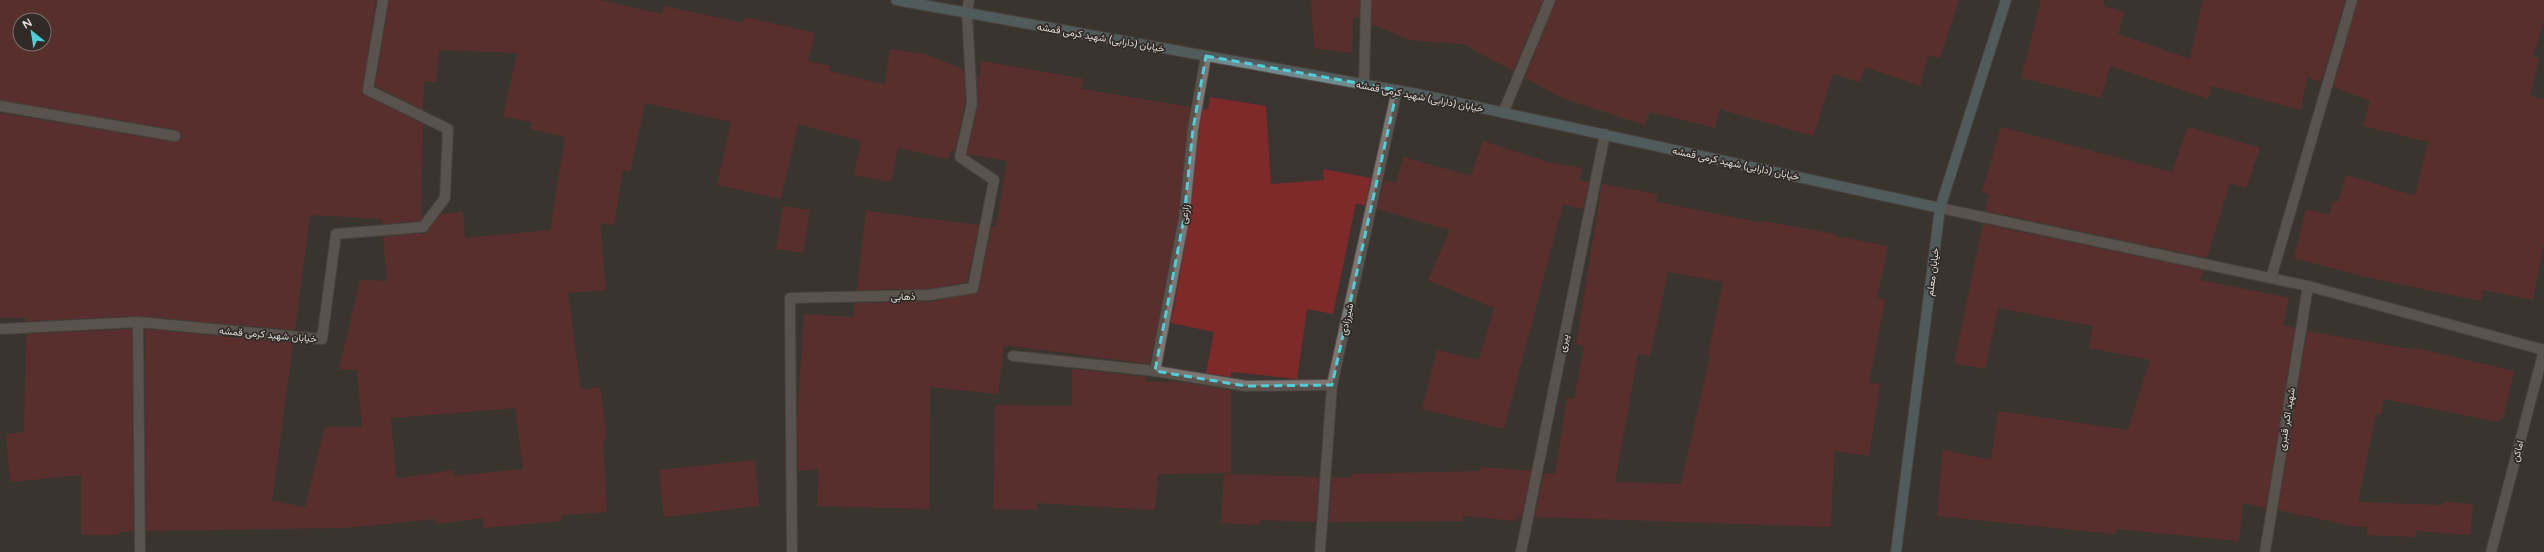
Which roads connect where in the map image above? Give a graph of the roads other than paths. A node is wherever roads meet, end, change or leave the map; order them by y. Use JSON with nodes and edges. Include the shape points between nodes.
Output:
{"nodes":[{"id":1,"x":383,"y":0,"type":"edge"},
{"id":2,"x":896,"y":0,"type":"edge"},
{"id":3,"x":969,"y":0,"type":"edge"},
{"id":4,"x":1366,"y":0,"type":"edge"},
{"id":5,"x":1550,"y":0,"type":"edge"},
{"id":6,"x":2006,"y":0,"type":"edge"},
{"id":7,"x":2352,"y":0,"type":"edge"},
{"id":8,"x":967,"y":13,"type":"junction"},
{"id":9,"x":1206,"y":56,"type":"junction"},
{"id":10,"x":1364,"y":84,"type":"junction"},
{"id":11,"x":1397,"y":90,"type":"junction"},
{"id":12,"x":0,"y":106,"type":"edge"},
{"id":13,"x":1503,"y":113,"type":"junction"},
{"id":14,"x":1605,"y":134,"type":"junction"},
{"id":15,"x":175,"y":136,"type":"dead end"},
{"id":16,"x":1940,"y":208,"type":"junction"},
{"id":17,"x":2271,"y":278,"type":"junction"},
{"id":18,"x":2308,"y":286,"type":"junction"},
{"id":19,"x":138,"y":322,"type":"junction"},
{"id":20,"x":0,"y":329,"type":"edge"},
{"id":21,"x":2544,"y":350,"type":"edge"},
{"id":22,"x":1013,"y":356,"type":"dead end"},
{"id":23,"x":1155,"y":371,"type":"junction"},
{"id":24,"x":1332,"y":384,"type":"junction"},
{"id":25,"x":140,"y":552,"type":"edge"},
{"id":26,"x":792,"y":552,"type":"edge"},
{"id":27,"x":1320,"y":552,"type":"edge"},
{"id":28,"x":1521,"y":552,"type":"edge"},
{"id":29,"x":1896,"y":552,"type":"edge"},
{"id":30,"x":2265,"y":552,"type":"edge"},
{"id":31,"x":2491,"y":552,"type":"edge"}],
"edges":[{"from":1,"to":19,"type":"street","name":"خیابان شهید کرمی قمشه","via":[[368,90],[448,129],[445,198],[423,227],[336,234],[322,339]]},
{"from":2,"to":8,"type":"street","name":"خیابان (دارابی) شهید کرمی قمشه"},
{"from":3,"to":8,"type":"street"},
{"from":4,"to":10,"type":"street"},
{"from":5,"to":13,"type":"street"},
{"from":6,"to":16,"type":"street","name":"خیابان معلم"},
{"from":7,"to":17,"type":"street"},
{"from":8,"to":9,"type":"street","name":"خیابان (دارابی) شهید کرمی قمشه"},
{"from":8,"to":26,"type":"street","name":"ذهابی","via":[[972,103],[960,157],[994,180],[973,288],[929,295],[790,298]]},
{"from":9,"to":10,"type":"street","name":"خیابان (دارابی) شهید کرمی قمشه"},
{"from":9,"to":23,"type":"street","name":"زارعی","via":[[1193,129],[1184,218]]},
{"from":10,"to":11,"type":"street","name":"خیابان (دارابی) شهید کرمی قمشه"},
{"from":11,"to":13,"type":"street","name":"خیابان (دارابی) شهید کرمی قمشه"},
{"from":11,"to":24,"type":"street","name":"شیرزادی"},
{"from":12,"to":15,"type":"street"},
{"from":13,"to":14,"type":"street","name":"خیابان (دارابی) شهید کرمی قمشه"},
{"from":14,"to":16,"type":"street","name":"خیابان (دارابی) شهید کرمی قمشه"},
{"from":14,"to":28,"type":"street","name":"پیری"},
{"from":16,"to":17,"type":"street"},
{"from":16,"to":29,"type":"street","name":"خیابان معلم"},
{"from":17,"to":18,"type":"street"},
{"from":18,"to":21,"type":"street"},
{"from":18,"to":30,"type":"street","name":"شهید اکبر قنبری"},
{"from":19,"to":20,"type":"street","name":"خیابان شهید کرمی قمشه"},
{"from":19,"to":25,"type":"street"},
{"from":21,"to":31,"type":"street","name":"اماکن"},
{"from":22,"to":23,"type":"street"},
{"from":23,"to":24,"type":"street","via":[[1246,386]]},
{"from":24,"to":27,"type":"street","name":"شیرزادی"}]}
